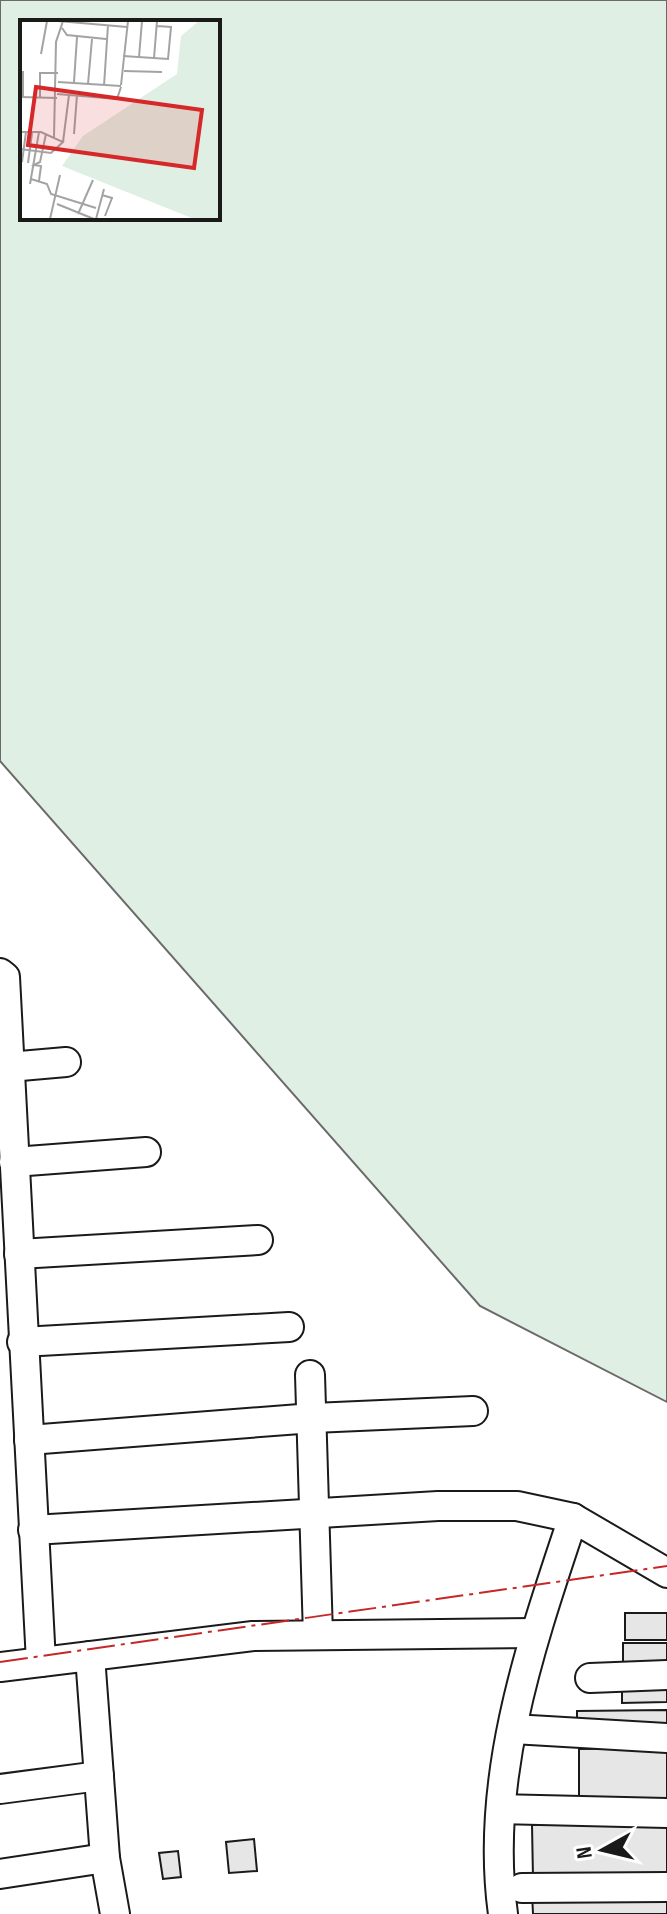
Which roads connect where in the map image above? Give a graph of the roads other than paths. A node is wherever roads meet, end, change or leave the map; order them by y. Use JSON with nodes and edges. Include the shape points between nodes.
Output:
{"nodes":[{"id":1,"x":0,"y":973,"type":"edge"},
{"id":2,"x":66,"y":1062,"type":"dead end"},
{"id":3,"x":9,"y":1067,"type":"junction"},
{"id":4,"x":146,"y":1152,"type":"dead end"},
{"id":5,"x":14,"y":1162,"type":"junction"},
{"id":6,"x":258,"y":1240,"type":"dead end"},
{"id":7,"x":19,"y":1254,"type":"junction"},
{"id":8,"x":289,"y":1327,"type":"dead end"},
{"id":9,"x":22,"y":1342,"type":"junction"},
{"id":10,"x":310,"y":1375,"type":"dead end"},
{"id":11,"x":473,"y":1411,"type":"dead end"},
{"id":12,"x":313,"y":1418,"type":"junction"},
{"id":13,"x":29,"y":1440,"type":"junction"},
{"id":14,"x":314,"y":1513,"type":"junction"},
{"id":15,"x":573,"y":1518,"type":"junction"},
{"id":16,"x":33,"y":1530,"type":"junction"},
{"id":17,"x":667,"y":1573,"type":"edge"},
{"id":18,"x":535,"y":1633,"type":"junction"},
{"id":19,"x":318,"y":1635,"type":"junction"},
{"id":20,"x":90,"y":1656,"type":"junction"},
{"id":21,"x":41,"y":1662,"type":"junction"},
{"id":22,"x":0,"y":1667,"type":"edge"},
{"id":23,"x":667,"y":1675,"type":"edge"},
{"id":24,"x":590,"y":1678,"type":"dead end"},
{"id":25,"x":513,"y":1729,"type":"junction"},
{"id":26,"x":667,"y":1738,"type":"edge"},
{"id":27,"x":99,"y":1776,"type":"junction"},
{"id":28,"x":0,"y":1789,"type":"edge"},
{"id":29,"x":502,"y":1809,"type":"junction"},
{"id":30,"x":667,"y":1813,"type":"edge"},
{"id":31,"x":105,"y":1858,"type":"junction"},
{"id":32,"x":0,"y":1874,"type":"edge"},
{"id":33,"x":667,"y":1887,"type":"edge"},
{"id":34,"x":522,"y":1888,"type":"dead end"},
{"id":35,"x":115,"y":1914,"type":"edge"},
{"id":36,"x":503,"y":1914,"type":"edge"}],
"edges":[{"from":1,"to":3,"type":"street","via":[[5,977]]},
{"from":2,"to":3,"type":"street"},
{"from":3,"to":5,"type":"street"},
{"from":4,"to":5,"type":"street"},
{"from":5,"to":7,"type":"street"},
{"from":6,"to":7,"type":"street"},
{"from":7,"to":9,"type":"street"},
{"from":8,"to":9,"type":"street"},
{"from":9,"to":13,"type":"street"},
{"from":10,"to":12,"type":"street"},
{"from":11,"to":12,"type":"street"},
{"from":12,"to":13,"type":"street"},
{"from":12,"to":14,"type":"street"},
{"from":13,"to":16,"type":"street"},
{"from":14,"to":15,"type":"street","via":[[517,1506]]},
{"from":14,"to":16,"type":"street"},
{"from":14,"to":19,"type":"street"},
{"from":15,"to":17,"type":"street"},
{"from":15,"to":18,"type":"street"},
{"from":16,"to":21,"type":"street"},
{"from":18,"to":19,"type":"street"},
{"from":18,"to":25,"type":"street"},
{"from":19,"to":20,"type":"street","via":[[253,1636]]},
{"from":20,"to":21,"type":"street"},
{"from":20,"to":27,"type":"street"},
{"from":21,"to":22,"type":"street"},
{"from":23,"to":24,"type":"street"},
{"from":25,"to":26,"type":"street"},
{"from":25,"to":29,"type":"street"},
{"from":27,"to":28,"type":"street"},
{"from":27,"to":31,"type":"street"},
{"from":29,"to":30,"type":"street"},
{"from":29,"to":36,"type":"street"},
{"from":31,"to":32,"type":"street"},
{"from":31,"to":35,"type":"street"},
{"from":33,"to":34,"type":"street"}]}
